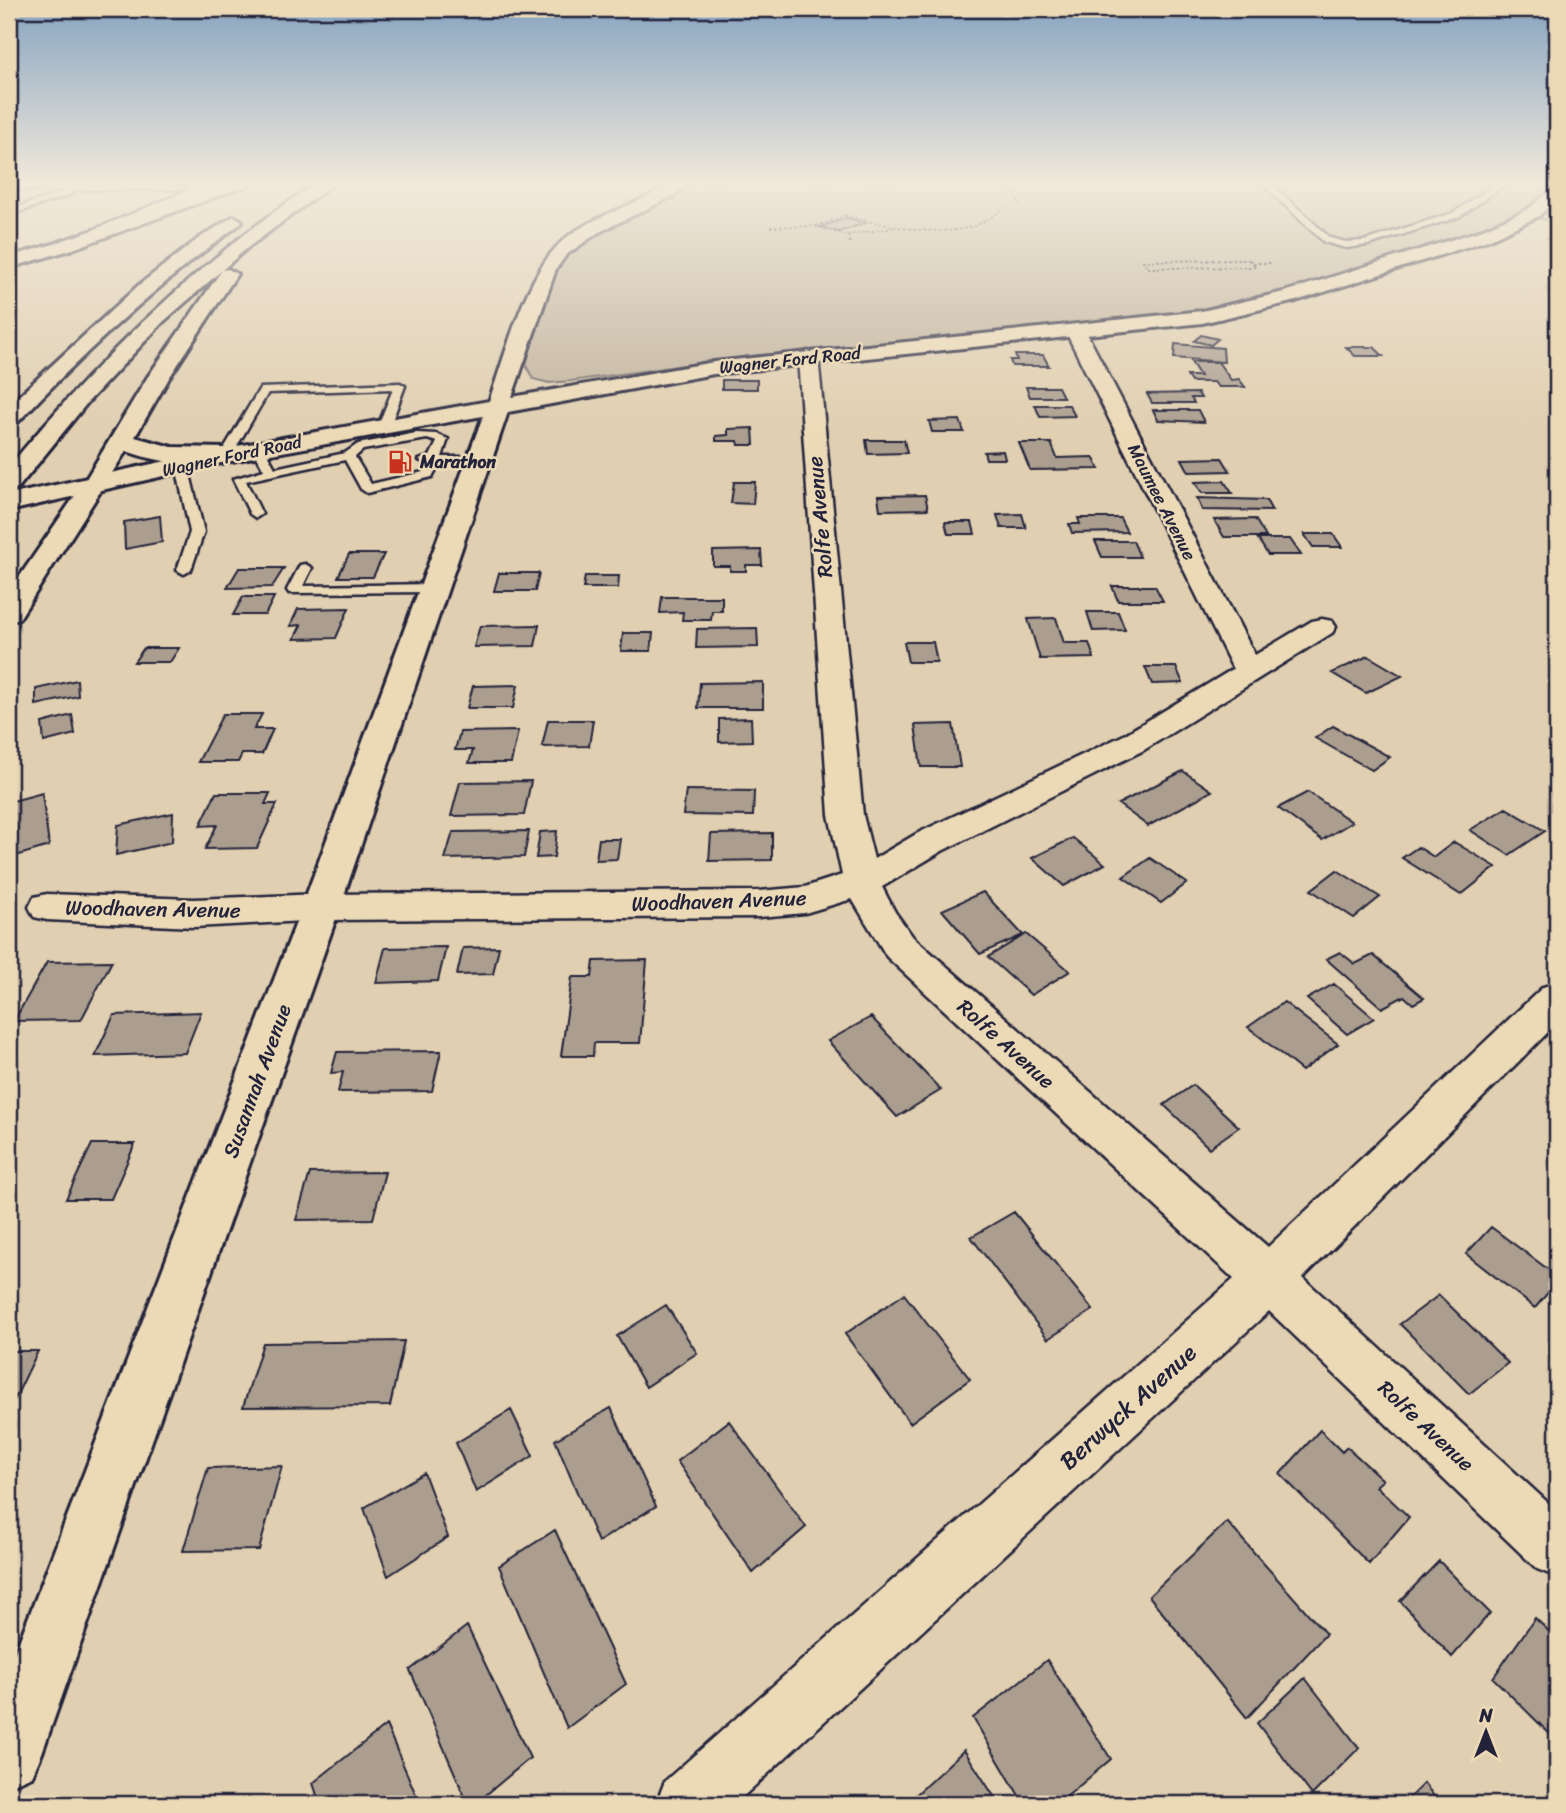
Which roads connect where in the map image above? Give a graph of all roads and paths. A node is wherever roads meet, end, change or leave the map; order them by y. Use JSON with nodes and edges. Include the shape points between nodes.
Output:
{"nodes":[{"id":1,"x":173,"y":266,"type":"edge"},
{"id":2,"x":217,"y":266,"type":"edge"},
{"id":3,"x":230,"y":266,"type":"edge"},
{"id":4,"x":550,"y":266,"type":"edge"},
{"id":5,"x":1146,"y":266,"type":"edge"},
{"id":6,"x":1255,"y":266,"type":"edge"},
{"id":7,"x":1388,"y":266,"type":"edge"},
{"id":8,"x":1203,"y":267,"type":"joint"},
{"id":9,"x":1076,"y":332,"type":"junction"},
{"id":10,"x":808,"y":358,"type":"junction"},
{"id":11,"x":497,"y":405,"type":"junction"},
{"id":12,"x":9,"y":418,"type":"edge"},
{"id":13,"x":384,"y":426,"type":"junction"},
{"id":14,"x":122,"y":440,"type":"junction"},
{"id":15,"x":357,"y":440,"type":"junction"},
{"id":16,"x":259,"y":449,"type":"junction"},
{"id":17,"x":226,"y":455,"type":"junction"},
{"id":18,"x":349,"y":456,"type":"junction"},
{"id":19,"x":374,"y":460,"type":"dead end"},
{"id":20,"x":427,"y":461,"type":"junction"},
{"id":21,"x":478,"y":461,"type":"junction"},
{"id":22,"x":182,"y":466,"type":"junction"},
{"id":23,"x":271,"y":472,"type":"junction"},
{"id":24,"x":9,"y":483,"type":"edge"},
{"id":25,"x":95,"y":484,"type":"junction"},
{"id":26,"x":9,"y":503,"type":"edge"},
{"id":27,"x":256,"y":514,"type":"dead end"},
{"id":28,"x":305,"y":568,"type":"dead end"},
{"id":29,"x":184,"y":570,"type":"dead end"},
{"id":30,"x":436,"y":588,"type":"junction"},
{"id":31,"x":9,"y":613,"type":"edge"},
{"id":32,"x":1321,"y":627,"type":"dead end"},
{"id":33,"x":1249,"y":672,"type":"junction"},
{"id":34,"x":862,"y":882,"type":"junction"},
{"id":35,"x":47,"y":907,"type":"dead end"},
{"id":36,"x":320,"y":907,"type":"junction"},
{"id":37,"x":1557,"y":998,"type":"edge"},
{"id":38,"x":1269,"y":1279,"type":"junction"},
{"id":39,"x":1557,"y":1549,"type":"edge"},
{"id":40,"x":9,"y":1754,"type":"edge"},
{"id":41,"x":688,"y":1804,"type":"edge"}],
"edges":[{"from":1,"to":12,"type":"main road","via":[[60,365]]},
{"from":2,"to":24,"type":"main road","via":[[144,331]]},
{"from":3,"to":14,"type":"main road","via":[[228,276]]},
{"from":4,"to":11,"type":"main road","name":"Susannah Avenue"},
{"from":5,"to":8,"type":"path"},
{"from":6,"to":8,"type":"path"},
{"from":7,"to":9,"type":"main road","name":"Wagner Ford Road","via":[[1289,297],[1181,320]]},
{"from":9,"to":10,"type":"main road","name":"Wagner Ford Road"},
{"from":9,"to":33,"type":"street","name":"Maumee Avenue"},
{"from":10,"to":11,"type":"main road","name":"Wagner Ford Road","via":[[714,368]]},
{"from":10,"to":34,"type":"street","name":"Rolfe Avenue","via":[[846,815]]},
{"from":11,"to":13,"type":"main road","name":"Wagner Ford Road"},
{"from":11,"to":21,"type":"main road","name":"Susannah Avenue"},
{"from":13,"to":15,"type":"main road","name":"Wagner Ford Road"},
{"from":13,"to":17,"type":"lane","via":[[400,386],[264,390]]},
{"from":14,"to":17,"type":"main road","via":[[141,451]]},
{"from":14,"to":25,"type":"main road"},
{"from":15,"to":16,"type":"main road","name":"Wagner Ford Road"},
{"from":15,"to":18,"type":"lane"},
{"from":15,"to":20,"type":"lane","via":[[439,437],[444,441]]},
{"from":16,"to":17,"type":"main road","name":"Wagner Ford Road"},
{"from":16,"to":23,"type":"lane"},
{"from":17,"to":22,"type":"main road","name":"Wagner Ford Road"},
{"from":18,"to":19,"type":"lane"},
{"from":18,"to":20,"type":"lane","via":[[367,489],[428,474]]},
{"from":18,"to":23,"type":"lane"},
{"from":20,"to":21,"type":"lane"},
{"from":21,"to":30,"type":"main road","name":"Susannah Avenue"},
{"from":22,"to":25,"type":"main road","name":"Wagner Ford Road"},
{"from":22,"to":29,"type":"lane","via":[[197,532]]},
{"from":23,"to":27,"type":"lane","via":[[239,479]]},
{"from":25,"to":26,"type":"main road","name":"Wagner Ford Road"},
{"from":25,"to":31,"type":"main road"},
{"from":28,"to":30,"type":"lane","via":[[294,590]]},
{"from":30,"to":36,"type":"main road","name":"Susannah Avenue"},
{"from":32,"to":33,"type":"street","name":"Woodhaven Avenue"},
{"from":33,"to":34,"type":"street","name":"Woodhaven Avenue","via":[[1133,743],[930,842]]},
{"from":34,"to":36,"type":"street","name":"Woodhaven Avenue","via":[[805,900],[759,904]]},
{"from":34,"to":38,"type":"street","name":"Rolfe Avenue","via":[[900,947]]},
{"from":35,"to":36,"type":"street","name":"Woodhaven Avenue","via":[[194,913]]},
{"from":36,"to":40,"type":"main road","name":"Susannah Avenue"},
{"from":37,"to":38,"type":"street","name":"Berwyck Avenue"},
{"from":38,"to":39,"type":"street","name":"Rolfe Avenue"},
{"from":38,"to":41,"type":"street","name":"Berwyck Avenue"}]}
